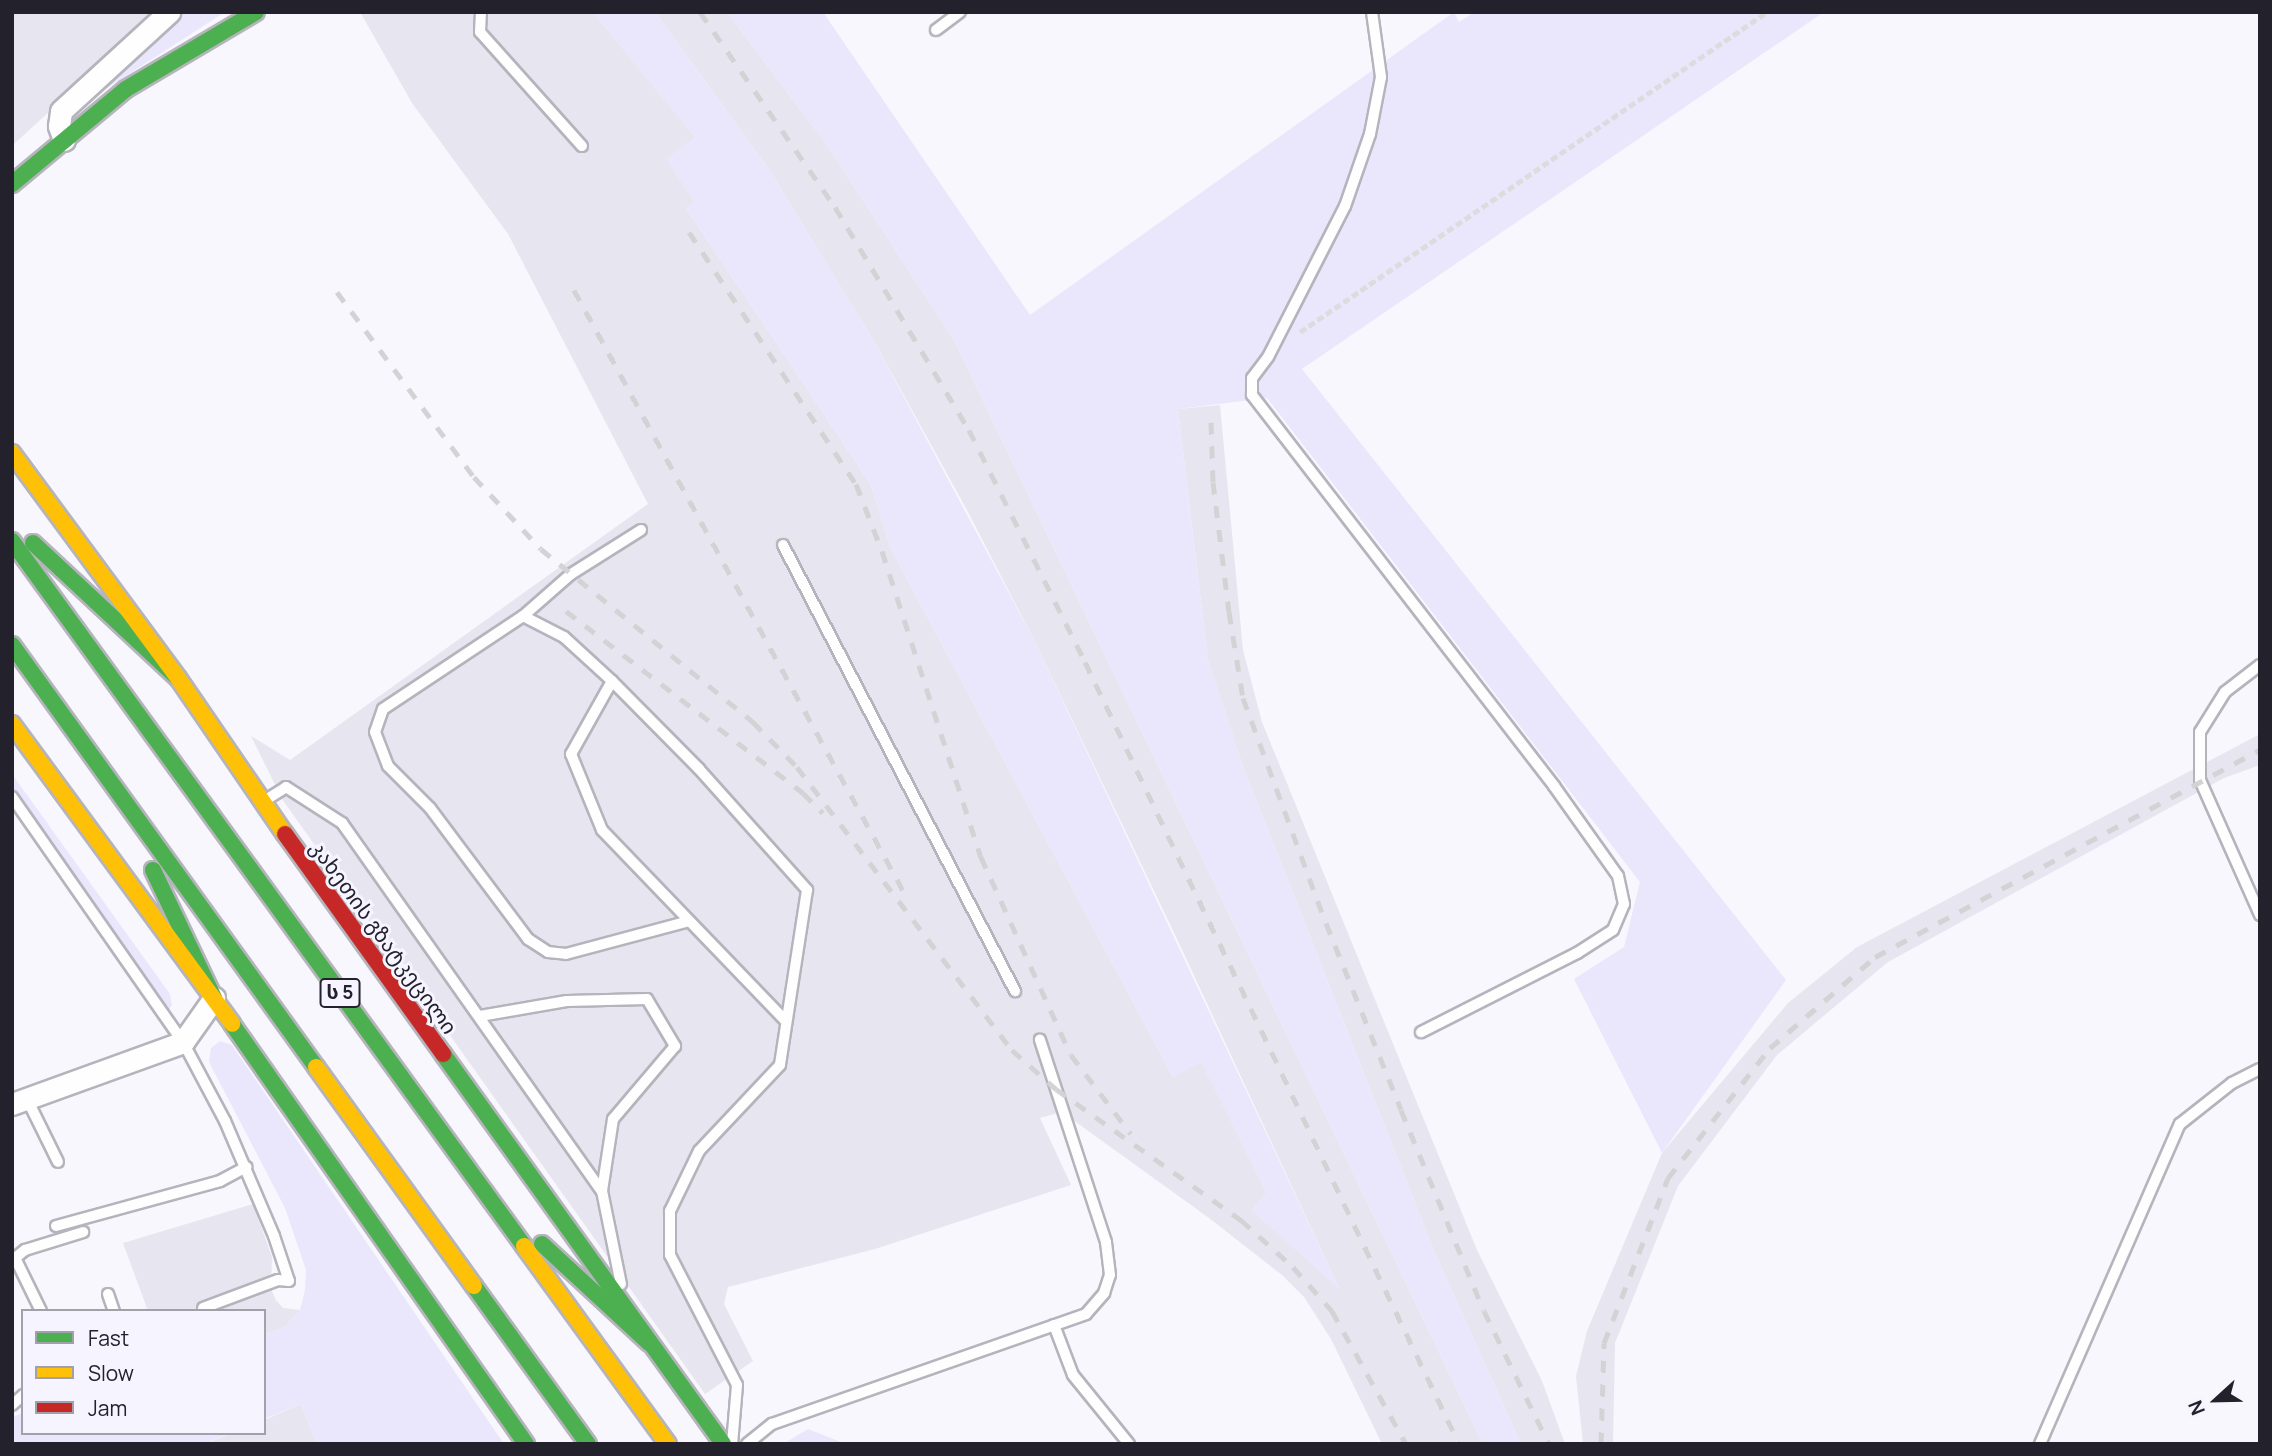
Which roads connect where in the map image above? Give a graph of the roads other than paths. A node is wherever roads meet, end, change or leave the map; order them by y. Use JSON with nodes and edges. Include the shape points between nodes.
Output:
{"nodes":[{"id":1,"x":169,"y":12,"type":"edge"},
{"id":2,"x":256,"y":12,"type":"edge"},
{"id":3,"x":481,"y":12,"type":"edge"},
{"id":4,"x":960,"y":12,"type":"edge"},
{"id":5,"x":1372,"y":12,"type":"edge"},
{"id":6,"x":936,"y":30,"type":"dead end"},
{"id":7,"x":64,"y":140,"type":"junction"},
{"id":8,"x":582,"y":146,"type":"dead end"},
{"id":9,"x":12,"y":184,"type":"edge"},
{"id":10,"x":12,"y":453,"type":"edge"},
{"id":11,"x":12,"y":523,"type":"edge"},
{"id":12,"x":641,"y":530,"type":"dead end"},
{"id":13,"x":12,"y":541,"type":"edge"},
{"id":14,"x":783,"y":545,"type":"dead end"},
{"id":15,"x":523,"y":616,"type":"junction"},
{"id":16,"x":12,"y":645,"type":"edge"},
{"id":17,"x":2260,"y":665,"type":"edge"},
{"id":18,"x":178,"y":678,"type":"junction"},
{"id":19,"x":611,"y":681,"type":"junction"},
{"id":20,"x":12,"y":724,"type":"edge"},
{"id":21,"x":114,"y":787,"type":"junction"},
{"id":22,"x":12,"y":797,"type":"edge"},
{"id":23,"x":262,"y":802,"type":"junction"},
{"id":24,"x":2260,"y":915,"type":"edge"},
{"id":25,"x":689,"y":921,"type":"junction"},
{"id":26,"x":1015,"y":991,"type":"dead end"},
{"id":27,"x":214,"y":998,"type":"junction"},
{"id":28,"x":480,"y":1016,"type":"junction"},
{"id":29,"x":786,"y":1021,"type":"junction"},
{"id":30,"x":1421,"y":1032,"type":"dead end"},
{"id":31,"x":1040,"y":1040,"type":"dead end"},
{"id":32,"x":183,"y":1042,"type":"junction"},
{"id":33,"x":2260,"y":1069,"type":"edge"},
{"id":34,"x":20,"y":1101,"type":"edge"},
{"id":35,"x":58,"y":1162,"type":"dead end"},
{"id":36,"x":246,"y":1167,"type":"junction"},
{"id":37,"x":481,"y":1188,"type":"junction"},
{"id":38,"x":602,"y":1191,"type":"junction"},
{"id":39,"x":56,"y":1226,"type":"dead end"},
{"id":40,"x":83,"y":1232,"type":"dead end"},
{"id":41,"x":108,"y":1294,"type":"dead end"},
{"id":42,"x":202,"y":1308,"type":"dead end"},
{"id":43,"x":625,"y":1308,"type":"junction"},
{"id":44,"x":40,"y":1309,"type":"edge"},
{"id":45,"x":113,"y":1309,"type":"edge"},
{"id":46,"x":1054,"y":1325,"type":"junction"},
{"id":47,"x":649,"y":1343,"type":"junction"},
{"id":48,"x":526,"y":1444,"type":"edge"},
{"id":49,"x":588,"y":1444,"type":"edge"},
{"id":50,"x":668,"y":1444,"type":"edge"},
{"id":51,"x":723,"y":1444,"type":"edge"},
{"id":52,"x":733,"y":1444,"type":"edge"},
{"id":53,"x":747,"y":1444,"type":"edge"},
{"id":54,"x":1129,"y":1444,"type":"edge"},
{"id":55,"x":2040,"y":1444,"type":"edge"}],
"edges":[{"from":1,"to":7,"type":"street","via":[[61,111],[59,126]]},
{"from":2,"to":7,"type":"main road","via":[[127,89]]},
{"from":3,"to":8,"type":"lane","via":[[480,32]]},
{"from":4,"to":6,"type":"lane"},
{"from":5,"to":30,"type":"lane","via":[[1381,77],[1370,134],[1345,206],[1268,358],[1252,378],[1252,395],[1554,786],[1618,876],[1624,904],[1613,930],[1577,953]]},
{"from":7,"to":9,"type":"main road"},
{"from":10,"to":18,"type":"main road","name":"კახეთის გზატკეცილი"},
{"from":11,"to":18,"type":"main road"},
{"from":12,"to":15,"type":"lane","via":[[571,574]]},
{"from":13,"to":37,"type":"main road","number":"ს 5"},
{"from":14,"to":26,"type":"lane"},
{"from":15,"to":19,"type":"lane","via":[[564,638]]},
{"from":15,"to":25,"type":"lane","via":[[383,709],[375,733],[387,766],[430,808],[528,939],[548,951],[566,954]]},
{"from":16,"to":21,"type":"main road"},
{"from":17,"to":24,"type":"lane","via":[[2225,692],[2200,733],[2200,779]]},
{"from":18,"to":23,"type":"main road","name":"კახეთის გზატკეცილი"},
{"from":19,"to":25,"type":"lane","via":[[571,754],[602,830]]},
{"from":19,"to":29,"type":"lane","via":[[699,769],[807,890]]},
{"from":20,"to":27,"type":"main road"},
{"from":21,"to":27,"type":"main road"},
{"from":21,"to":49,"type":"main road"},
{"from":22,"to":32,"type":"lane"},
{"from":23,"to":28,"type":"lane","via":[[286,787],[342,822]]},
{"from":23,"to":43,"type":"main road","name":"კახეთის გზატკეცილი"},
{"from":25,"to":29,"type":"lane"},
{"from":27,"to":32,"type":"street"},
{"from":27,"to":48,"type":"main road"},
{"from":28,"to":38,"type":"lane"},
{"from":28,"to":38,"type":"lane","via":[[567,1001],[647,999],[675,1046],[613,1119]]},
{"from":29,"to":52,"type":"lane","via":[[780,1065],[699,1151],[670,1211],[670,1255],[737,1385]]},
{"from":31,"to":46,"type":"lane","via":[[1106,1242],[1110,1275],[1104,1293],[1086,1314]]},
{"from":32,"to":34,"type":"street"},
{"from":32,"to":36,"type":"lane"},
{"from":33,"to":55,"type":"lane","via":[[2232,1083],[2180,1124]]},
{"from":34,"to":35,"type":"lane"},
{"from":36,"to":39,"type":"lane","via":[[214,1183]]},
{"from":36,"to":42,"type":"lane","via":[[289,1281],[278,1280]]},
{"from":37,"to":47,"type":"main road"},
{"from":37,"to":50,"type":"main road","number":"ს 5"},
{"from":38,"to":43,"type":"lane"},
{"from":40,"to":44,"type":"lane","via":[[25,1250],[15,1258]]},
{"from":41,"to":45,"type":"lane"},
{"from":43,"to":47,"type":"main road","name":"კახეთის გზატკეცილი"},
{"from":46,"to":53,"type":"lane","via":[[772,1424]]},
{"from":46,"to":54,"type":"lane","via":[[1073,1375]]},
{"from":47,"to":51,"type":"main road","name":"კახეთის გზატკეცილი"}]}
